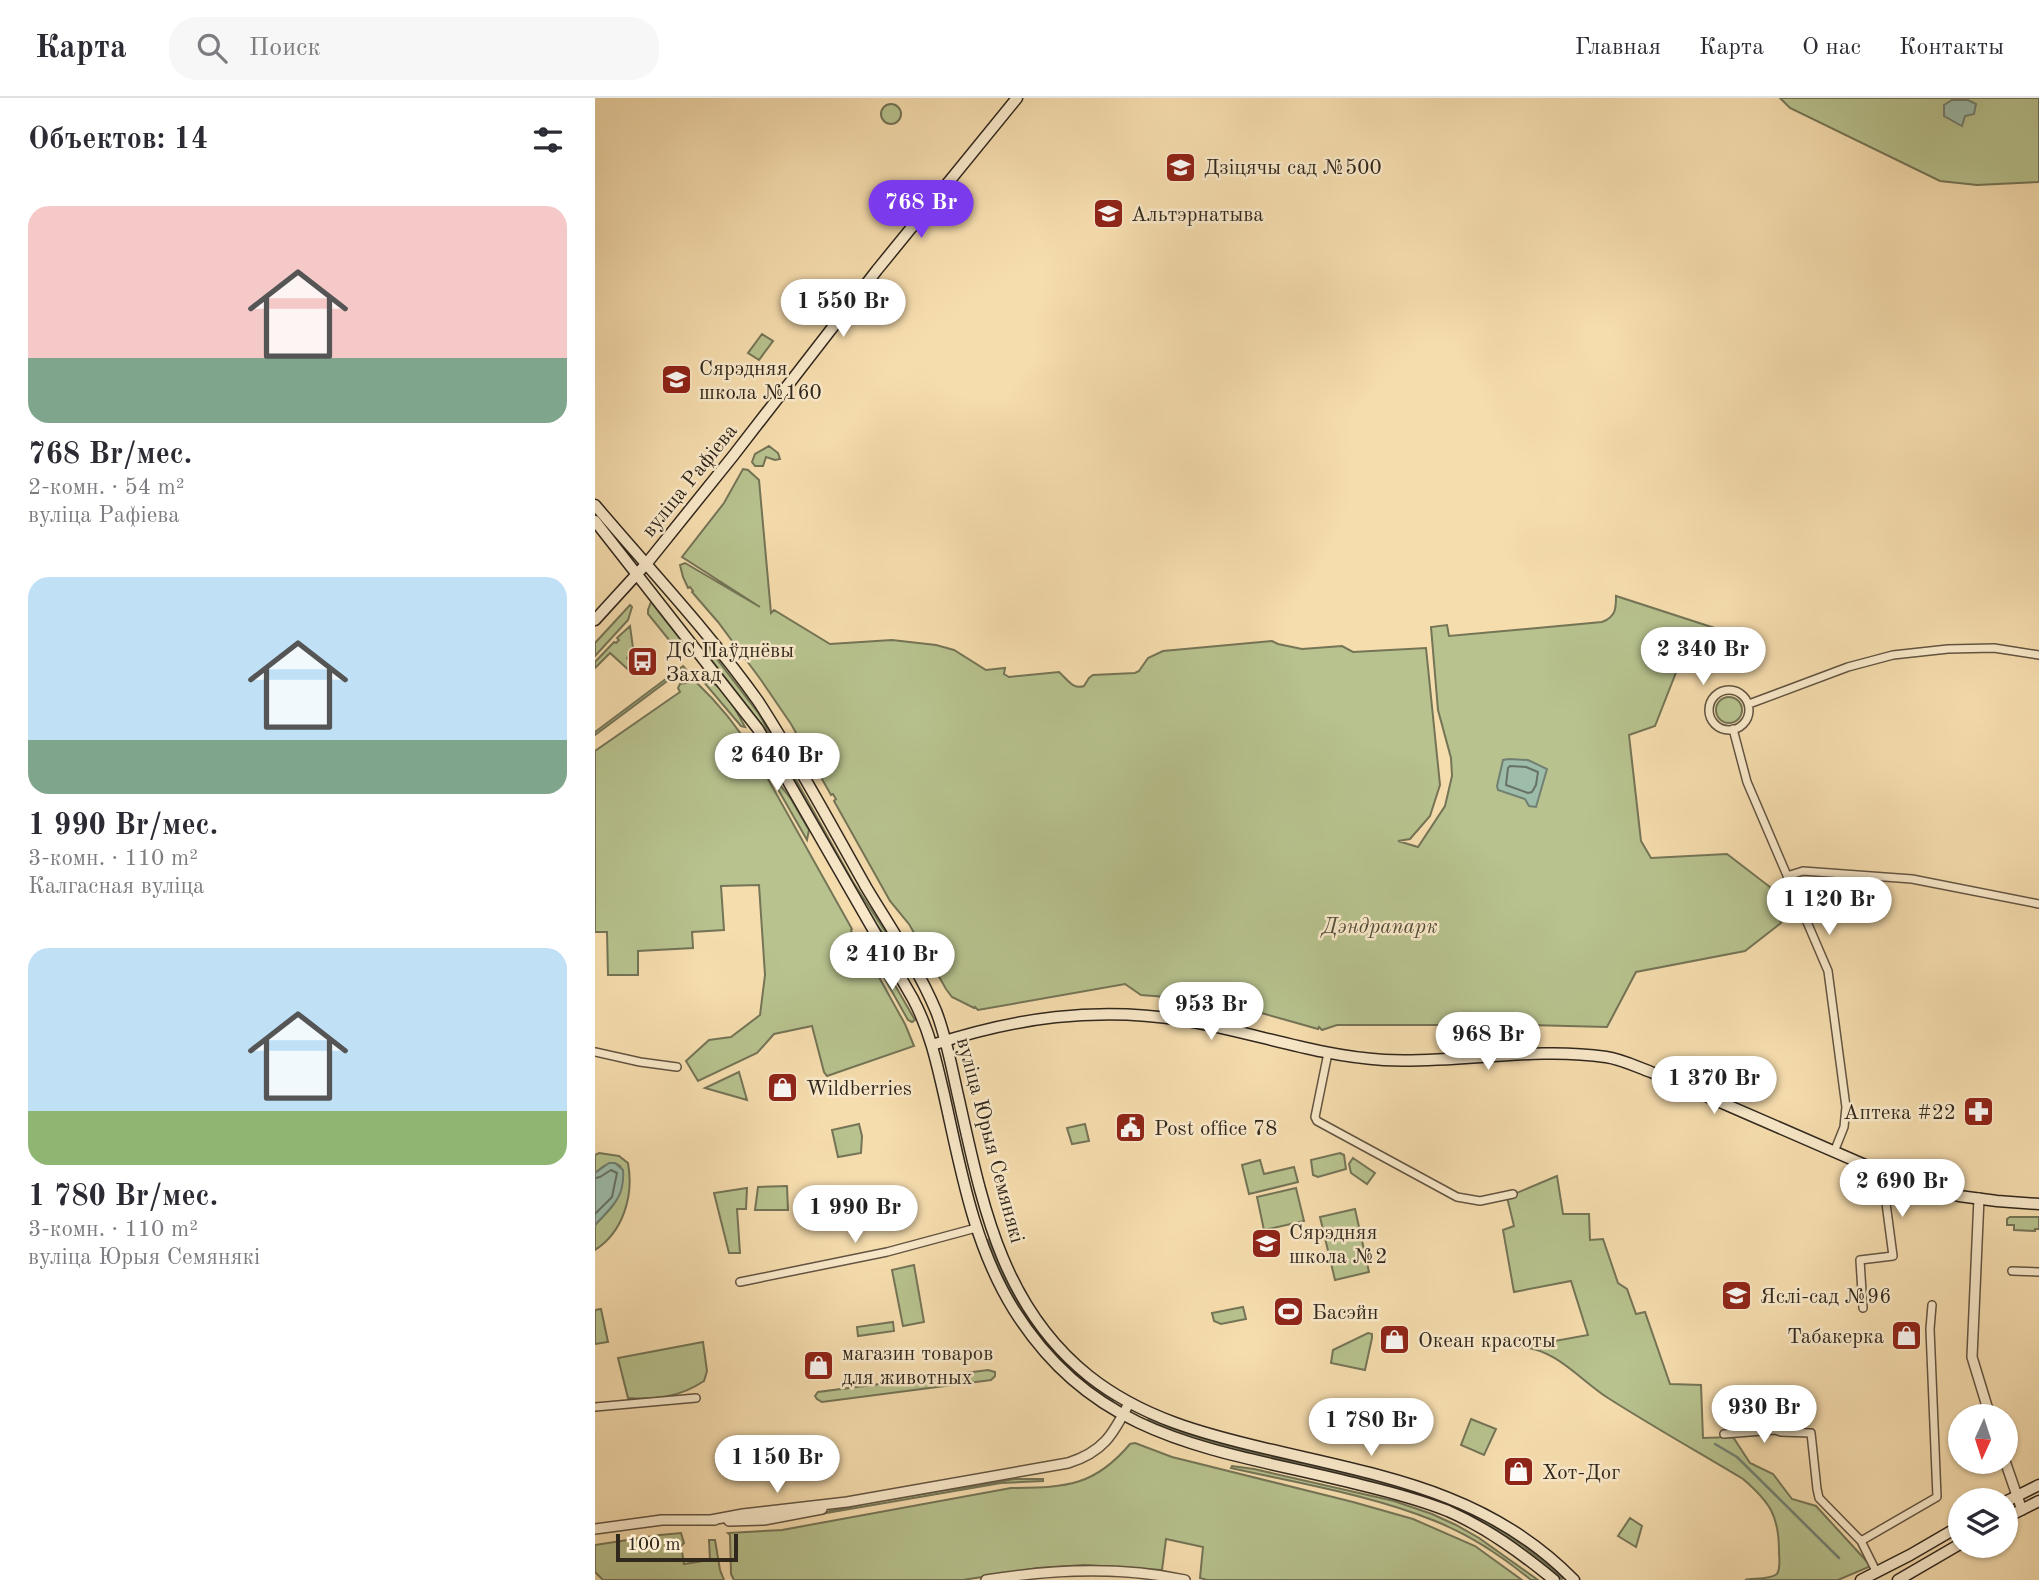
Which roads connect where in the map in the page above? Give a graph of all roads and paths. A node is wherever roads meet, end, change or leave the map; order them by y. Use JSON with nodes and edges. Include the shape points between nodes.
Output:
{"nodes":[{"id":1,"x":1017,"y":98,"type":"edge"},
{"id":2,"x":595,"y":505,"type":"edge"},
{"id":3,"x":595,"y":521,"type":"edge"},
{"id":4,"x":647,"y":563,"type":"junction"},
{"id":5,"x":636,"y":575,"type":"junction"},
{"id":6,"x":595,"y":620,"type":"edge"},
{"id":7,"x":2039,"y":654,"type":"edge"},
{"id":8,"x":1749,"y":704,"type":"junction"},
{"id":9,"x":1733,"y":729,"type":"junction"},
{"id":10,"x":1787,"y":876,"type":"junction"},
{"id":11,"x":2039,"y":904,"type":"edge"},
{"id":12,"x":945,"y":1040,"type":"junction"},
{"id":13,"x":932,"y":1045,"type":"junction"},
{"id":14,"x":595,"y":1052,"type":"edge"},
{"id":15,"x":1328,"y":1054,"type":"junction"},
{"id":16,"x":677,"y":1067,"type":"dead end"},
{"id":17,"x":1834,"y":1152,"type":"junction"},
{"id":18,"x":1896,"y":1180,"type":"junction"},
{"id":19,"x":1513,"y":1194,"type":"dead end"},
{"id":20,"x":1979,"y":1198,"type":"junction"},
{"id":21,"x":2039,"y":1198,"type":"edge"},
{"id":22,"x":2039,"y":1204,"type":"edge"},
{"id":23,"x":976,"y":1228,"type":"junction"},
{"id":24,"x":2013,"y":1271,"type":"dead end"},
{"id":25,"x":2039,"y":1272,"type":"edge"},
{"id":26,"x":740,"y":1282,"type":"dead end"},
{"id":27,"x":1932,"y":1305,"type":"dead end"},
{"id":28,"x":1863,"y":1308,"type":"dead end"},
{"id":29,"x":696,"y":1398,"type":"dead end"},
{"id":30,"x":1129,"y":1403,"type":"junction"},
{"id":31,"x":1986,"y":1404,"type":"edge"},
{"id":32,"x":595,"y":1407,"type":"edge"},
{"id":33,"x":1123,"y":1415,"type":"junction"},
{"id":34,"x":1724,"y":1433,"type":"dead end"},
{"id":35,"x":2039,"y":1485,"type":"edge"},
{"id":36,"x":2018,"y":1496,"type":"edge"},
{"id":37,"x":2018,"y":1499,"type":"edge"},
{"id":38,"x":2039,"y":1501,"type":"edge"},
{"id":39,"x":2022,"y":1510,"type":"junction"},
{"id":40,"x":2018,"y":1512,"type":"edge"},
{"id":41,"x":595,"y":1529,"type":"edge"},
{"id":42,"x":1948,"y":1533,"type":"edge"},
{"id":43,"x":1861,"y":1541,"type":"junction"},
{"id":44,"x":1948,"y":1551,"type":"edge"},
{"id":45,"x":1877,"y":1573,"type":"junction"},
{"id":46,"x":986,"y":1580,"type":"edge"},
{"id":47,"x":1185,"y":1580,"type":"edge"},
{"id":48,"x":1554,"y":1580,"type":"edge"},
{"id":49,"x":1574,"y":1580,"type":"edge"},
{"id":50,"x":1861,"y":1580,"type":"edge"},
{"id":51,"x":1898,"y":1580,"type":"edge"}],
"edges":[{"from":1,"to":4,"type":"main road","name":"вуліца Рафіева"},
{"from":2,"to":4,"type":"main road","name":"вуліца Юрыя Семянякі"},
{"from":3,"to":5,"type":"main road","name":"вуліца Юрыя Семянякі"},
{"from":4,"to":5,"type":"main road","name":"вуліца Рафіева"},
{"from":4,"to":12,"type":"main road","name":"вуліца Юрыя Семянякі","via":[[742,678],[771,721],[917,974]]},
{"from":5,"to":6,"type":"main road","name":"вуліца Рафіева"},
{"from":5,"to":13,"type":"main road","name":"вуліца Юрыя Семянякі","via":[[758,729],[907,988]]},
{"from":7,"to":8,"type":"street","via":[[1982,648],[1893,655]]},
{"from":8,"to":9,"type":"street","via":[[1744,723]]},
{"from":8,"to":9,"type":"street","via":[[1738,691],[1714,695],[1711,719],[1717,726]]},
{"from":9,"to":10,"type":"street","via":[[1747,782]]},
{"from":10,"to":11,"type":"street","via":[[1803,871],[1912,879]]},
{"from":10,"to":17,"type":"street","via":[[1828,971],[1846,1107]]},
{"from":12,"to":13,"type":"main road"},
{"from":12,"to":15,"type":"main road","via":[[1033,1019],[1105,1013],[1183,1020]]},
{"from":12,"to":30,"type":"main road","name":"вуліца Юрыя Семянякі","via":[[986,1214],[1015,1286],[1066,1354]]},
{"from":13,"to":23,"type":"main road","name":"вуліца Юрыя Семянякі"},
{"from":14,"to":16,"type":"street"},
{"from":15,"to":17,"type":"main road","via":[[1389,1060],[1609,1057]]},
{"from":15,"to":19,"type":"street","via":[[1317,1121],[1457,1197],[1480,1201]]},
{"from":17,"to":18,"type":"main road"},
{"from":18,"to":20,"type":"main road","via":[[1937,1193]]},
{"from":18,"to":28,"type":"street","via":[[1886,1203],[1893,1256],[1860,1260]]},
{"from":20,"to":21,"type":"main road"},
{"from":20,"to":22,"type":"main road"},
{"from":20,"to":31,"type":"street","via":[[1972,1357]]},
{"from":23,"to":26,"type":"street","via":[[889,1252]]},
{"from":23,"to":33,"type":"main road","name":"вуліца Юрыя Семянякі","via":[[999,1283],[1028,1331],[1074,1381]]},
{"from":24,"to":25,"type":"street"},
{"from":27,"to":43,"type":"street","via":[[1937,1497]]},
{"from":29,"to":32,"type":"street"},
{"from":30,"to":33,"type":"street"},
{"from":30,"to":49,"type":"main road","name":"вуліца Юрыя Семянякі","via":[[1189,1429],[1451,1497],[1515,1532]]},
{"from":33,"to":41,"type":"street","via":[[1108,1440],[1068,1464],[847,1502],[783,1518],[661,1520]]},
{"from":33,"to":48,"type":"main road","name":"вуліца Юрыя Семянякі","via":[[1202,1447],[1386,1491],[1445,1510],[1507,1544]]},
{"from":34,"to":43,"type":"street","via":[[1811,1433],[1819,1498]]},
{"from":35,"to":36,"type":"main road"},
{"from":37,"to":39,"type":"street"},
{"from":38,"to":39,"type":"main road"},
{"from":39,"to":40,"type":"main road"},
{"from":42,"to":45,"type":"main road"},
{"from":43,"to":45,"type":"street"},
{"from":44,"to":51,"type":"main road"},
{"from":45,"to":50,"type":"main road"},
{"from":46,"to":47,"type":"street","via":[[1042,1572],[1115,1570]]}]}
